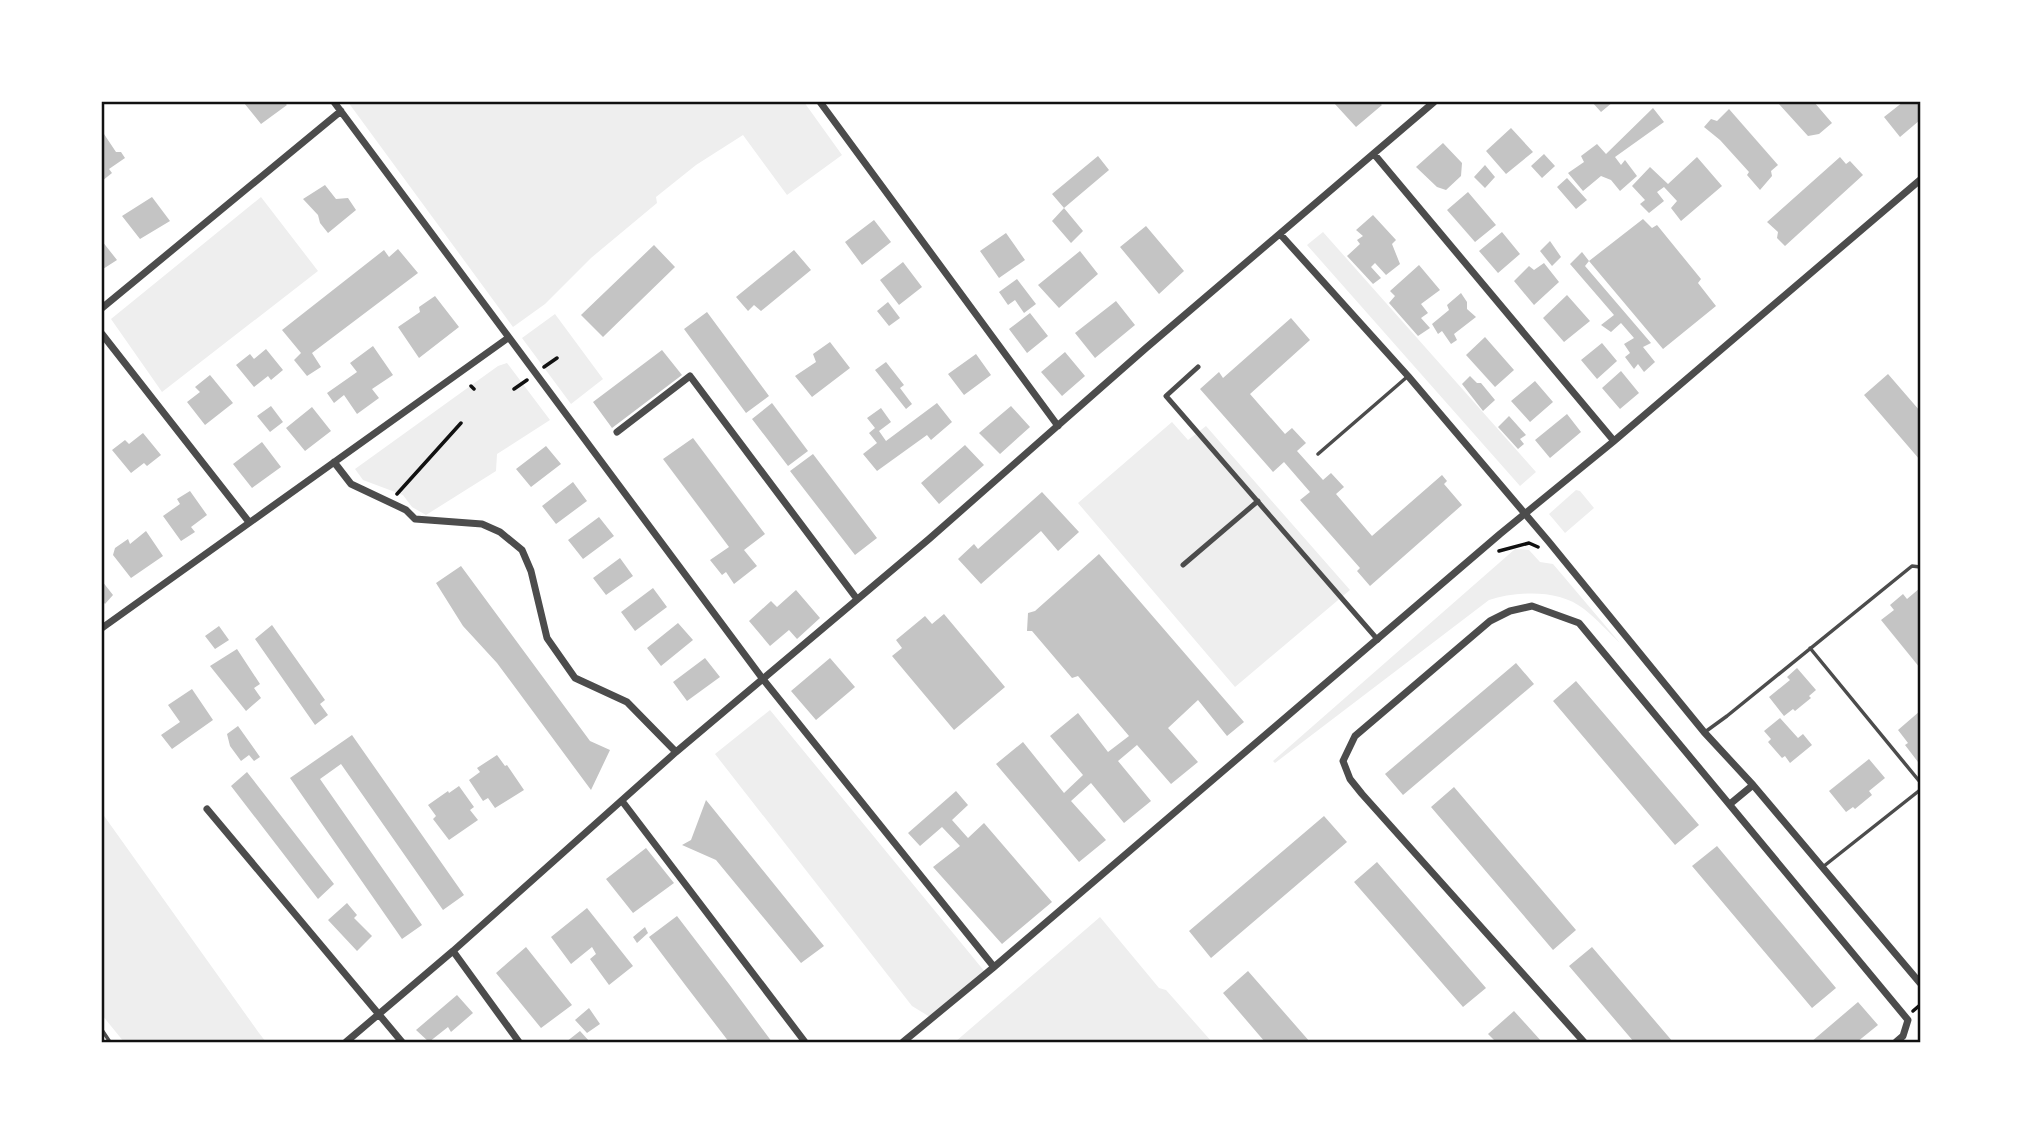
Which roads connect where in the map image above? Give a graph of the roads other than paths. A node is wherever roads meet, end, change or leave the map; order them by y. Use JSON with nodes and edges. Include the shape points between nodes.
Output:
{"nodes":[{"id":1,"x":334,"y":102,"type":"edge"},
{"id":2,"x":820,"y":102,"type":"edge"},
{"id":3,"x":1434,"y":102,"type":"edge"},
{"id":4,"x":341,"y":111,"type":"junction"},
{"id":5,"x":1374,"y":153,"type":"junction"},
{"id":6,"x":1920,"y":180,"type":"edge"},
{"id":7,"x":1280,"y":234,"type":"junction"},
{"id":8,"x":102,"y":308,"type":"edge"},
{"id":9,"x":102,"y":334,"type":"edge"},
{"id":10,"x":508,"y":338,"type":"junction"},
{"id":11,"x":1198,"y":367,"type":"dead end"},
{"id":12,"x":1408,"y":376,"type":"junction"},
{"id":13,"x":1058,"y":426,"type":"junction"},
{"id":14,"x":617,"y":432,"type":"dead end"},
{"id":15,"x":1614,"y":441,"type":"junction"},
{"id":16,"x":1318,"y":454,"type":"dead end"},
{"id":17,"x":334,"y":462,"type":"junction"},
{"id":18,"x":1258,"y":501,"type":"junction"},
{"id":19,"x":1525,"y":514,"type":"junction"},
{"id":20,"x":249,"y":522,"type":"junction"},
{"id":21,"x":1183,"y":565,"type":"dead end"},
{"id":22,"x":1920,"y":567,"type":"edge"},
{"id":23,"x":858,"y":599,"type":"junction"},
{"id":24,"x":102,"y":628,"type":"edge"},
{"id":25,"x":1378,"y":640,"type":"junction"},
{"id":26,"x":1810,"y":648,"type":"junction"},
{"id":27,"x":762,"y":678,"type":"junction"},
{"id":28,"x":1704,"y":732,"type":"junction"},
{"id":29,"x":676,"y":752,"type":"junction"},
{"id":30,"x":1920,"y":782,"type":"edge"},
{"id":31,"x":1753,"y":785,"type":"junction"},
{"id":32,"x":1920,"y":790,"type":"edge"},
{"id":33,"x":622,"y":801,"type":"junction"},
{"id":34,"x":1730,"y":804,"type":"junction"},
{"id":35,"x":207,"y":809,"type":"dead end"},
{"id":36,"x":1822,"y":868,"type":"junction"},
{"id":37,"x":453,"y":951,"type":"junction"},
{"id":38,"x":994,"y":967,"type":"junction"},
{"id":39,"x":1920,"y":983,"type":"edge"},
{"id":40,"x":380,"y":1013,"type":"junction"},
{"id":41,"x":102,"y":1030,"type":"edge"},
{"id":42,"x":110,"y":1042,"type":"edge"},
{"id":43,"x":346,"y":1042,"type":"edge"},
{"id":44,"x":402,"y":1042,"type":"edge"},
{"id":45,"x":519,"y":1042,"type":"edge"},
{"id":46,"x":805,"y":1042,"type":"edge"},
{"id":47,"x":903,"y":1042,"type":"edge"},
{"id":48,"x":1584,"y":1042,"type":"edge"},
{"id":49,"x":1896,"y":1042,"type":"edge"}],
"edges":[{"from":1,"to":4,"type":"street"},
{"from":2,"to":13,"type":"street"},
{"from":3,"to":5,"type":"street"},
{"from":4,"to":8,"type":"street"},
{"from":4,"to":10,"type":"street"},
{"from":5,"to":7,"type":"street"},
{"from":5,"to":15,"type":"street"},
{"from":6,"to":15,"type":"street"},
{"from":7,"to":12,"type":"street"},
{"from":7,"to":13,"type":"street"},
{"from":9,"to":20,"type":"street"},
{"from":10,"to":17,"type":"street"},
{"from":10,"to":27,"type":"street"},
{"from":11,"to":18,"type":"street","via":[[1166,396]]},
{"from":12,"to":16,"type":"lane"},
{"from":12,"to":19,"type":"street"},
{"from":13,"to":23,"type":"street"},
{"from":14,"to":23,"type":"street","via":[[690,376]]},
{"from":15,"to":19,"type":"street"},
{"from":17,"to":20,"type":"street"},
{"from":17,"to":29,"type":"street","via":[[351,484],[406,510],[415,519],[482,524],[522,550],[547,638],[575,678],[627,702]]},
{"from":18,"to":21,"type":"street"},
{"from":18,"to":25,"type":"street"},
{"from":19,"to":25,"type":"street"},
{"from":19,"to":28,"type":"street"},
{"from":20,"to":24,"type":"street"},
{"from":22,"to":26,"type":"lane","via":[[1912,566]]},
{"from":23,"to":27,"type":"street"},
{"from":25,"to":38,"type":"street"},
{"from":26,"to":28,"type":"lane"},
{"from":26,"to":30,"type":"lane"},
{"from":27,"to":29,"type":"street"},
{"from":27,"to":38,"type":"street"},
{"from":28,"to":31,"type":"street"},
{"from":29,"to":33,"type":"street"},
{"from":31,"to":34,"type":"street"},
{"from":31,"to":36,"type":"street"},
{"from":32,"to":36,"type":"lane"},
{"from":33,"to":37,"type":"street"},
{"from":33,"to":46,"type":"street"},
{"from":34,"to":48,"type":"street","via":[[1579,623],[1531,606],[1490,621],[1355,736],[1343,761],[1350,779]]},
{"from":34,"to":49,"type":"street","via":[[1908,1020],[1903,1037]]},
{"from":35,"to":40,"type":"street"},
{"from":36,"to":39,"type":"street"},
{"from":37,"to":40,"type":"street"},
{"from":37,"to":45,"type":"street"},
{"from":38,"to":47,"type":"street"},
{"from":40,"to":43,"type":"street"},
{"from":40,"to":44,"type":"street"},
{"from":41,"to":42,"type":"lane"}]}
